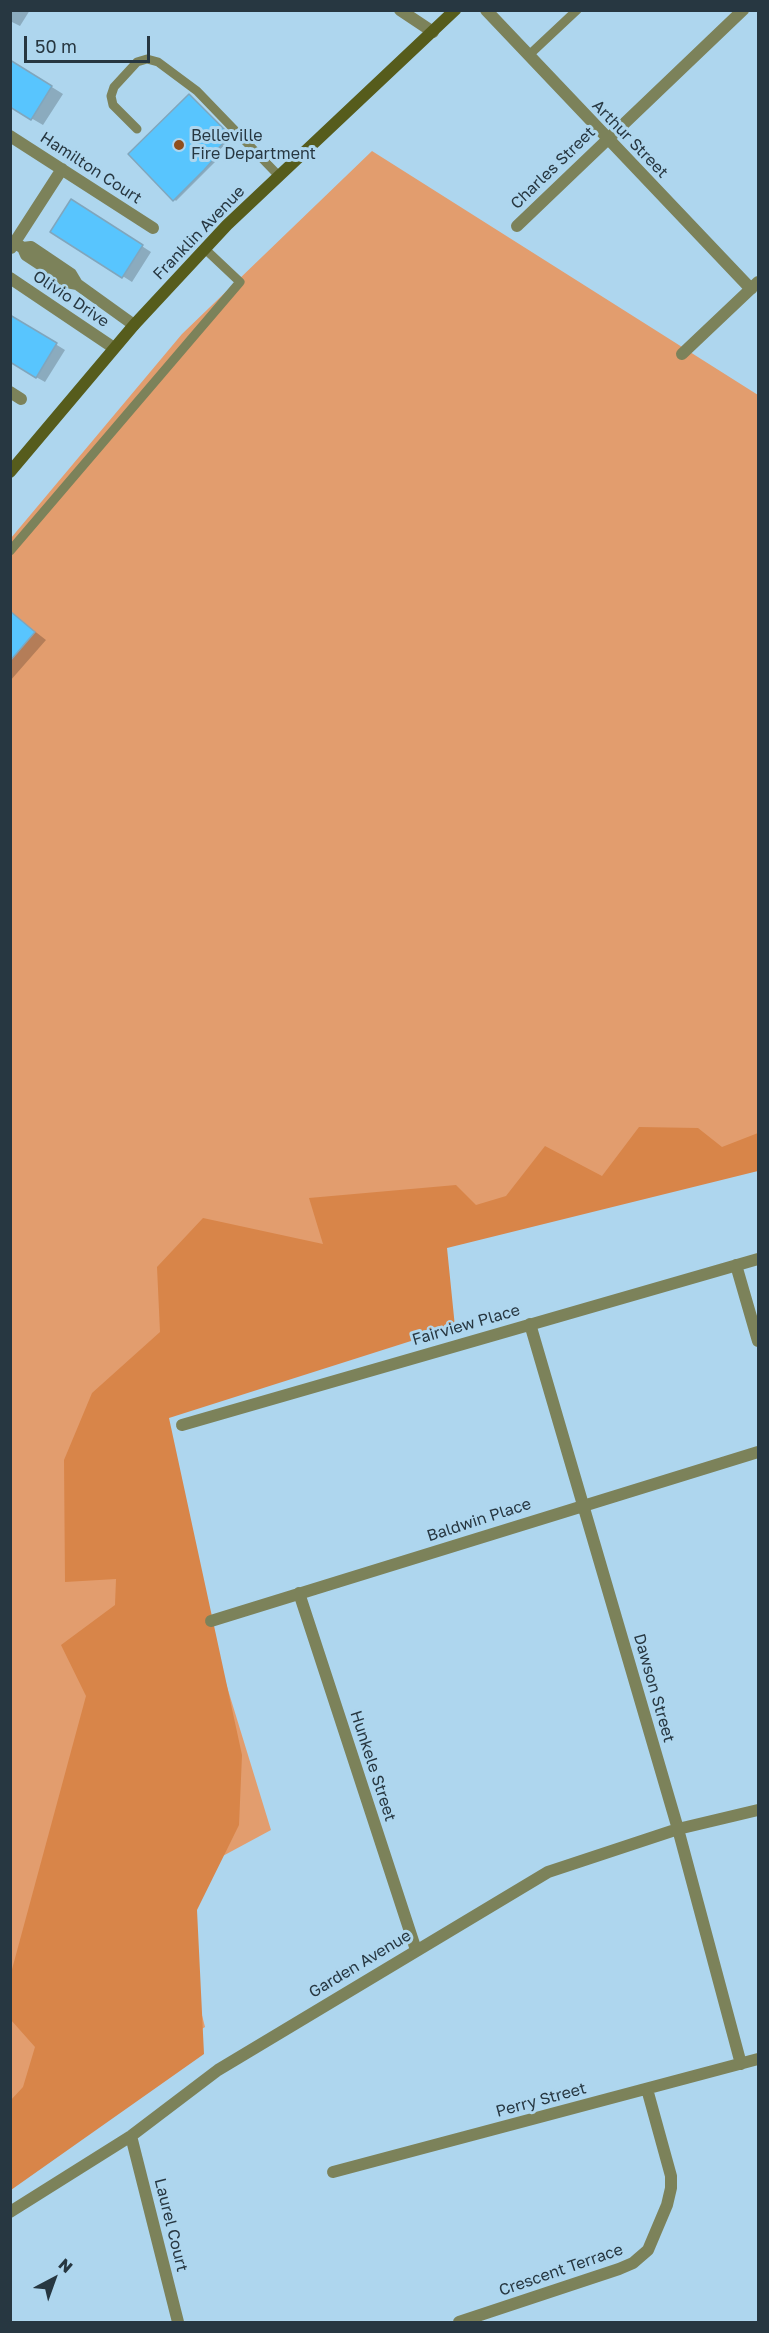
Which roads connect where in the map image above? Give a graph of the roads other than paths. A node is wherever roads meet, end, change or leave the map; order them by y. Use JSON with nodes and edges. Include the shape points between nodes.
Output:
{"nodes":[{"id":1,"x":400,"y":10,"type":"edge"},
{"id":2,"x":456,"y":10,"type":"edge"},
{"id":3,"x":486,"y":10,"type":"edge"},
{"id":4,"x":577,"y":10,"type":"edge"},
{"id":5,"x":743,"y":10,"type":"edge"},
{"id":6,"x":433,"y":32,"type":"junction"},
{"id":7,"x":529,"y":56,"type":"junction"},
{"id":8,"x":137,"y":129,"type":"dead end"},
{"id":9,"x":10,"y":136,"type":"edge"},
{"id":10,"x":607,"y":139,"type":"junction"},
{"id":11,"x":62,"y":169,"type":"junction"},
{"id":12,"x":279,"y":176,"type":"junction"},
{"id":13,"x":517,"y":226,"type":"dead end"},
{"id":14,"x":153,"y":228,"type":"dead end"},
{"id":15,"x":16,"y":247,"type":"edge"},
{"id":16,"x":205,"y":249,"type":"junction"},
{"id":17,"x":10,"y":278,"type":"edge"},
{"id":18,"x":755,"y":286,"type":"edge"},
{"id":19,"x":134,"y":325,"type":"junction"},
{"id":20,"x":114,"y":348,"type":"junction"},
{"id":21,"x":681,"y":354,"type":"dead end"},
{"id":22,"x":10,"y":472,"type":"edge"},
{"id":23,"x":10,"y":550,"type":"edge"},
{"id":24,"x":759,"y":1259,"type":"edge"},
{"id":25,"x":736,"y":1265,"type":"junction"},
{"id":26,"x":530,"y":1324,"type":"junction"},
{"id":27,"x":759,"y":1341,"type":"edge"},
{"id":28,"x":182,"y":1425,"type":"dead end"},
{"id":29,"x":759,"y":1452,"type":"edge"},
{"id":30,"x":584,"y":1504,"type":"junction"},
{"id":31,"x":299,"y":1593,"type":"junction"},
{"id":32,"x":211,"y":1621,"type":"dead end"},
{"id":33,"x":759,"y":1810,"type":"edge"},
{"id":34,"x":678,"y":1829,"type":"junction"},
{"id":35,"x":416,"y":1950,"type":"junction"},
{"id":36,"x":759,"y":2059,"type":"edge"},
{"id":37,"x":741,"y":2064,"type":"junction"},
{"id":38,"x":647,"y":2089,"type":"junction"},
{"id":39,"x":131,"y":2136,"type":"junction"},
{"id":40,"x":333,"y":2172,"type":"dead end"},
{"id":41,"x":10,"y":2212,"type":"edge"},
{"id":42,"x":178,"y":2322,"type":"edge"},
{"id":43,"x":459,"y":2322,"type":"edge"}],
"edges":[{"from":1,"to":6,"type":"street"},
{"from":2,"to":6,"type":"main road","name":"Franklin Avenue"},
{"from":3,"to":7,"type":"street","name":"Arthur Street"},
{"from":4,"to":7,"type":"lane"},
{"from":5,"to":10,"type":"street","name":"Charles Street"},
{"from":6,"to":12,"type":"main road","name":"Franklin Avenue"},
{"from":7,"to":10,"type":"street","name":"Arthur Street"},
{"from":8,"to":12,"type":"lane","via":[[113,105],[111,96],[114,87],[137,62],[147,59],[158,62],[197,91]]},
{"from":9,"to":11,"type":"street","name":"Hamilton Court"},
{"from":10,"to":13,"type":"street","name":"Charles Street"},
{"from":10,"to":18,"type":"street","name":"Arthur Street"},
{"from":11,"to":14,"type":"street","name":"Hamilton Court"},
{"from":11,"to":15,"type":"street"},
{"from":12,"to":16,"type":"main road","name":"Franklin Avenue"},
{"from":15,"to":19,"type":"street","name":"Olivio Drive"},
{"from":16,"to":19,"type":"main road","name":"Franklin Avenue"},
{"from":16,"to":23,"type":"lane","via":[[240,282]]},
{"from":17,"to":20,"type":"street","name":"Olivio Drive"},
{"from":18,"to":21,"type":"street"},
{"from":19,"to":20,"type":"main road","name":"Franklin Avenue"},
{"from":20,"to":22,"type":"main road","name":"Franklin Avenue"},
{"from":24,"to":25,"type":"street","name":"Fairview Place"},
{"from":25,"to":26,"type":"street","name":"Fairview Place"},
{"from":25,"to":27,"type":"street"},
{"from":26,"to":28,"type":"street","name":"Fairview Place"},
{"from":26,"to":30,"type":"street","name":"Dawson Street"},
{"from":29,"to":30,"type":"street","name":"Baldwin Place"},
{"from":30,"to":31,"type":"street","name":"Baldwin Place"},
{"from":30,"to":34,"type":"street","name":"Dawson Street"},
{"from":31,"to":32,"type":"street","name":"Baldwin Place"},
{"from":31,"to":35,"type":"street","name":"Hunkele Street"},
{"from":33,"to":34,"type":"street","name":"Garden Avenue"},
{"from":34,"to":35,"type":"street","name":"Garden Avenue","via":[[548,1872]]},
{"from":34,"to":37,"type":"street","name":"Dawson Street"},
{"from":35,"to":39,"type":"street","name":"Garden Avenue","via":[[218,2070]]},
{"from":36,"to":37,"type":"street","name":"Perry Street"},
{"from":37,"to":38,"type":"street","name":"Perry Street"},
{"from":38,"to":40,"type":"street","name":"Perry Street"},
{"from":38,"to":43,"type":"street","name":"Crescent Terrace","via":[[671,2188],[668,2205],[648,2250],[619,2269]]},
{"from":39,"to":41,"type":"street","name":"Garden Avenue"},
{"from":39,"to":42,"type":"street","name":"Laurel Court"}]}
